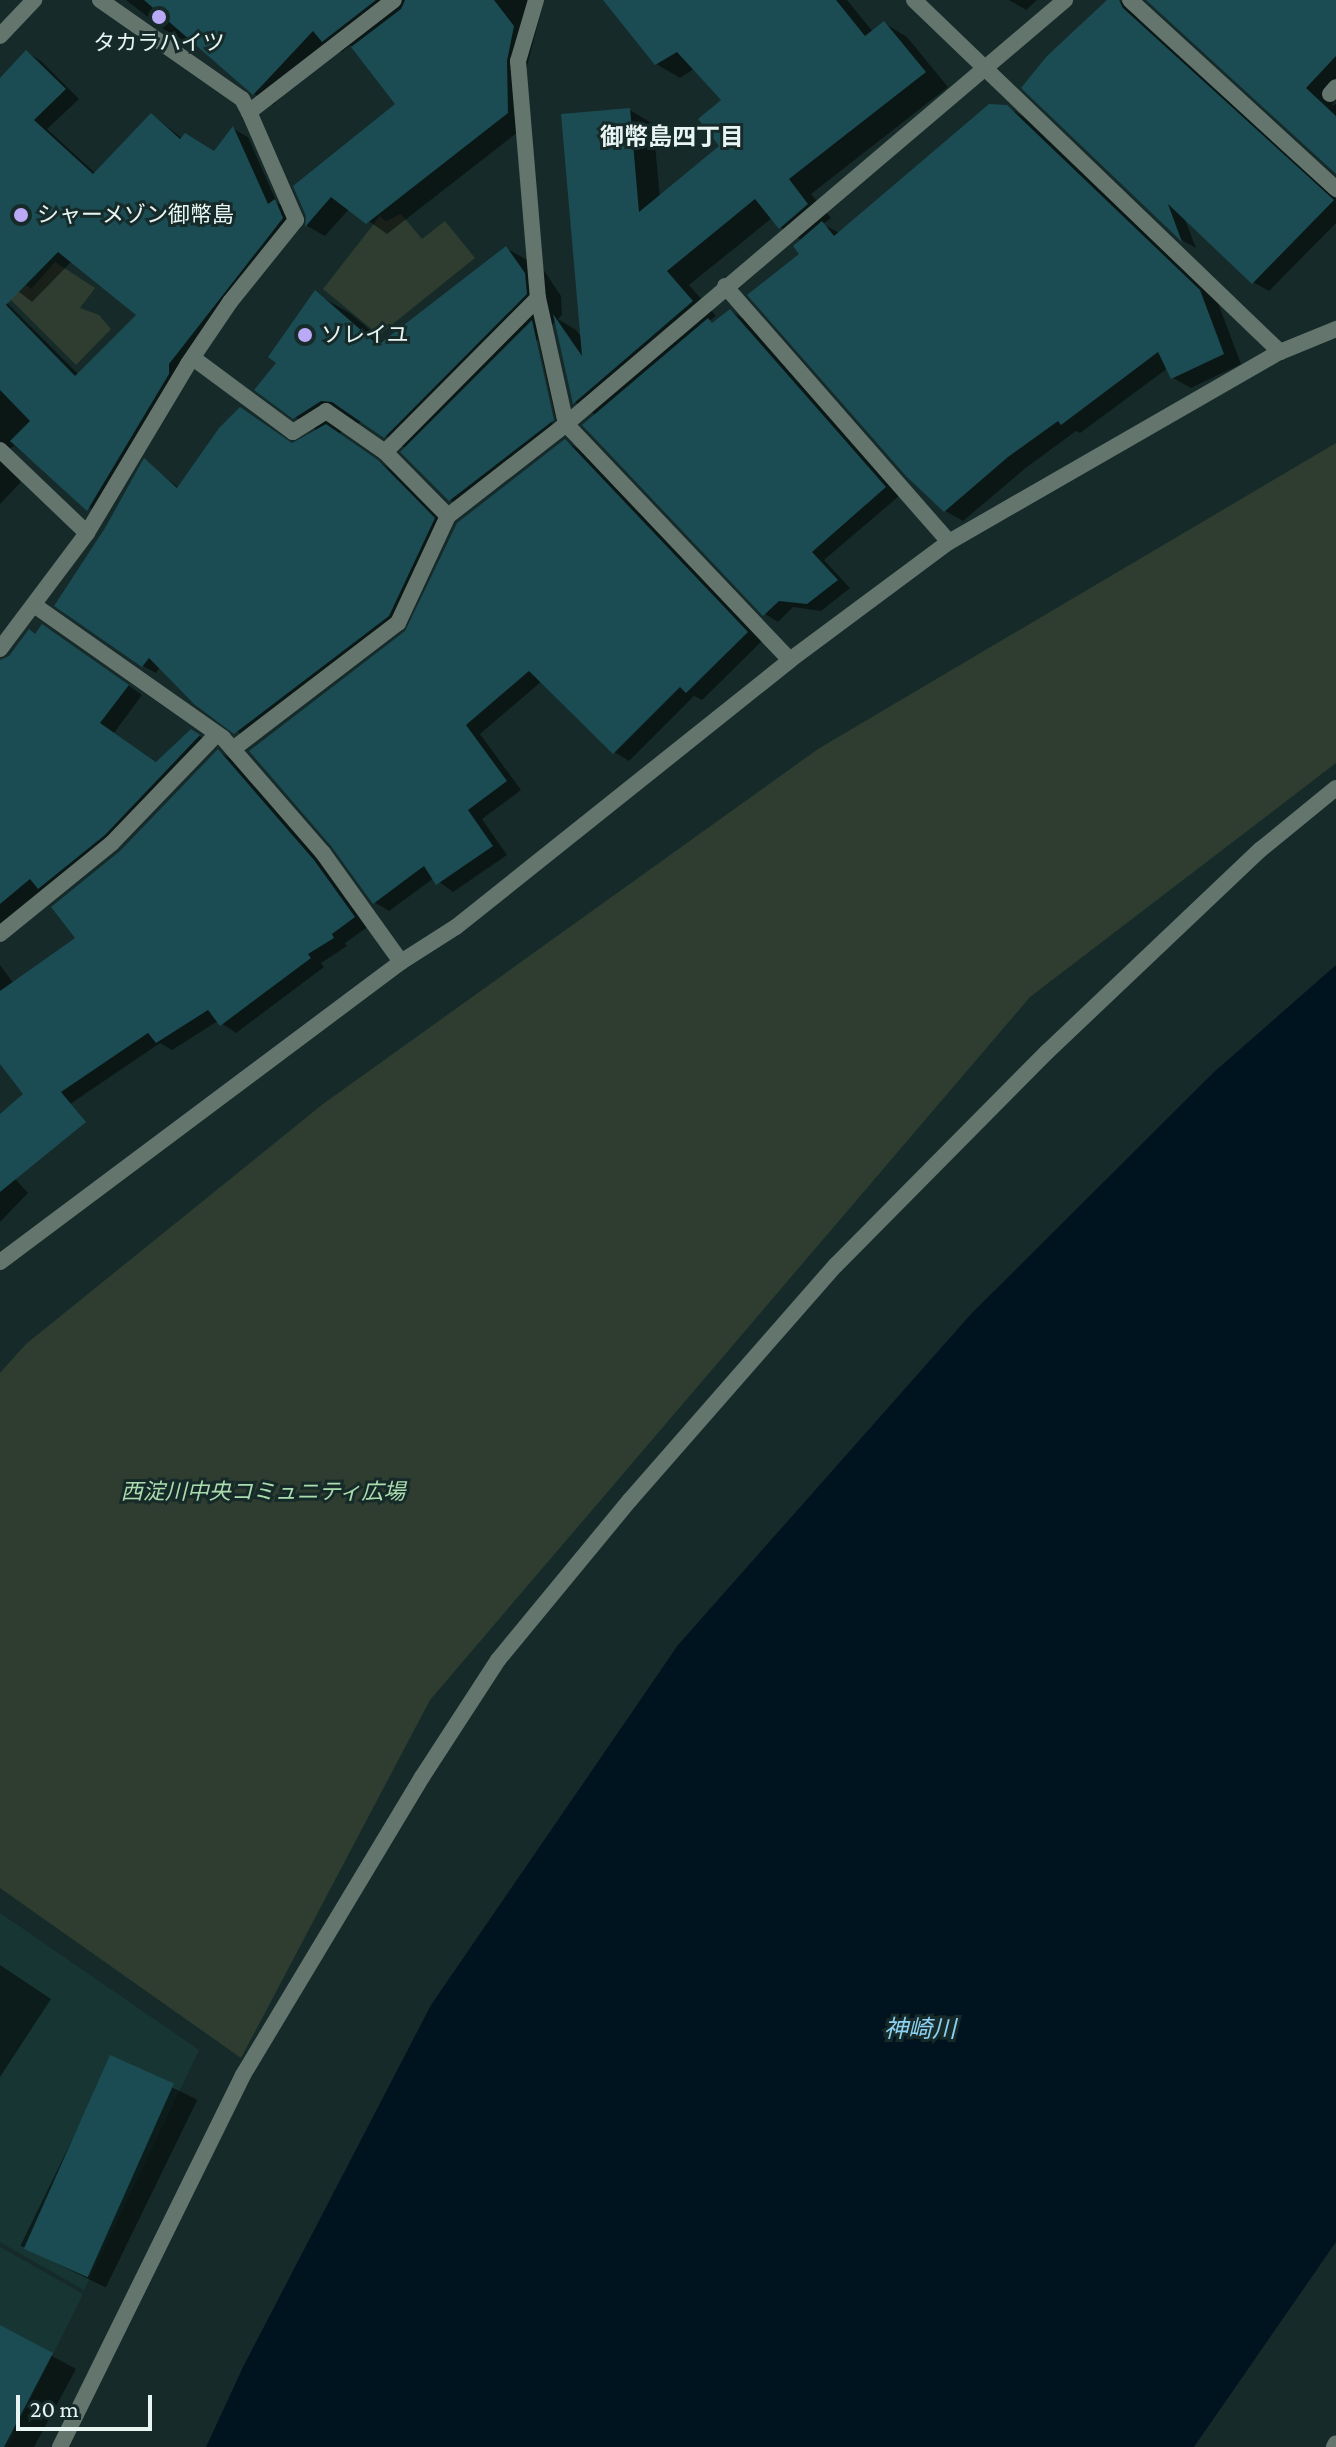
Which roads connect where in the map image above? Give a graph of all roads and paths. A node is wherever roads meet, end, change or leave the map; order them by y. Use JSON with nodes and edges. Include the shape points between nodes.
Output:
{"nodes":[{"id":1,"x":34,"y":0,"type":"edge"},
{"id":2,"x":100,"y":0,"type":"edge"},
{"id":3,"x":394,"y":0,"type":"edge"},
{"id":4,"x":536,"y":0,"type":"edge"},
{"id":5,"x":914,"y":0,"type":"edge"},
{"id":6,"x":1065,"y":0,"type":"edge"},
{"id":7,"x":1130,"y":0,"type":"edge"},
{"id":8,"x":0,"y":36,"type":"edge"},
{"id":9,"x":987,"y":68,"type":"junction"},
{"id":10,"x":249,"y":112,"type":"junction"},
{"id":11,"x":1336,"y":189,"type":"edge"},
{"id":12,"x":725,"y":286,"type":"junction"},
{"id":13,"x":538,"y":298,"type":"junction"},
{"id":14,"x":1336,"y":329,"type":"edge"},
{"id":15,"x":1280,"y":352,"type":"junction"},
{"id":16,"x":193,"y":358,"type":"junction"},
{"id":17,"x":566,"y":424,"type":"junction"},
{"id":18,"x":0,"y":450,"type":"edge"},
{"id":19,"x":385,"y":452,"type":"junction"},
{"id":20,"x":448,"y":516,"type":"junction"},
{"id":21,"x":87,"y":533,"type":"junction"},
{"id":22,"x":949,"y":542,"type":"junction"},
{"id":23,"x":34,"y":605,"type":"junction"},
{"id":24,"x":0,"y":649,"type":"edge"},
{"id":25,"x":790,"y":660,"type":"junction"},
{"id":26,"x":217,"y":734,"type":"junction"},
{"id":27,"x":233,"y":749,"type":"junction"},
{"id":28,"x":1336,"y":788,"type":"edge"},
{"id":29,"x":0,"y":934,"type":"edge"},
{"id":30,"x":401,"y":962,"type":"junction"},
{"id":31,"x":0,"y":1262,"type":"edge"},
{"id":32,"x":60,"y":2447,"type":"edge"}],
"edges":[{"from":1,"to":8,"type":"street"},
{"from":2,"to":10,"type":"street","via":[[242,99]]},
{"from":3,"to":10,"type":"street"},
{"from":4,"to":13,"type":"street","via":[[518,61]]},
{"from":5,"to":9,"type":"street"},
{"from":6,"to":9,"type":"street"},
{"from":7,"to":11,"type":"street"},
{"from":9,"to":12,"type":"street"},
{"from":9,"to":15,"type":"street"},
{"from":10,"to":16,"type":"street","via":[[296,220]]},
{"from":12,"to":17,"type":"street"},
{"from":12,"to":22,"type":"street"},
{"from":13,"to":17,"type":"street"},
{"from":13,"to":19,"type":"street"},
{"from":14,"to":15,"type":"street"},
{"from":15,"to":22,"type":"street"},
{"from":16,"to":19,"type":"street","via":[[293,432],[326,411]]},
{"from":16,"to":21,"type":"street"},
{"from":17,"to":20,"type":"street"},
{"from":17,"to":25,"type":"street"},
{"from":18,"to":21,"type":"street"},
{"from":19,"to":20,"type":"street"},
{"from":20,"to":27,"type":"street","via":[[398,623]]},
{"from":21,"to":23,"type":"street"},
{"from":22,"to":25,"type":"street"},
{"from":23,"to":24,"type":"street"},
{"from":23,"to":26,"type":"street"},
{"from":25,"to":30,"type":"street","via":[[456,927]]},
{"from":26,"to":27,"type":"street"},
{"from":26,"to":29,"type":"street","via":[[112,843]]},
{"from":27,"to":30,"type":"street","via":[[323,853]]},
{"from":28,"to":32,"type":"street","via":[[1260,850],[836,1265],[498,1660],[243,2075]]},
{"from":30,"to":31,"type":"street"}]}
